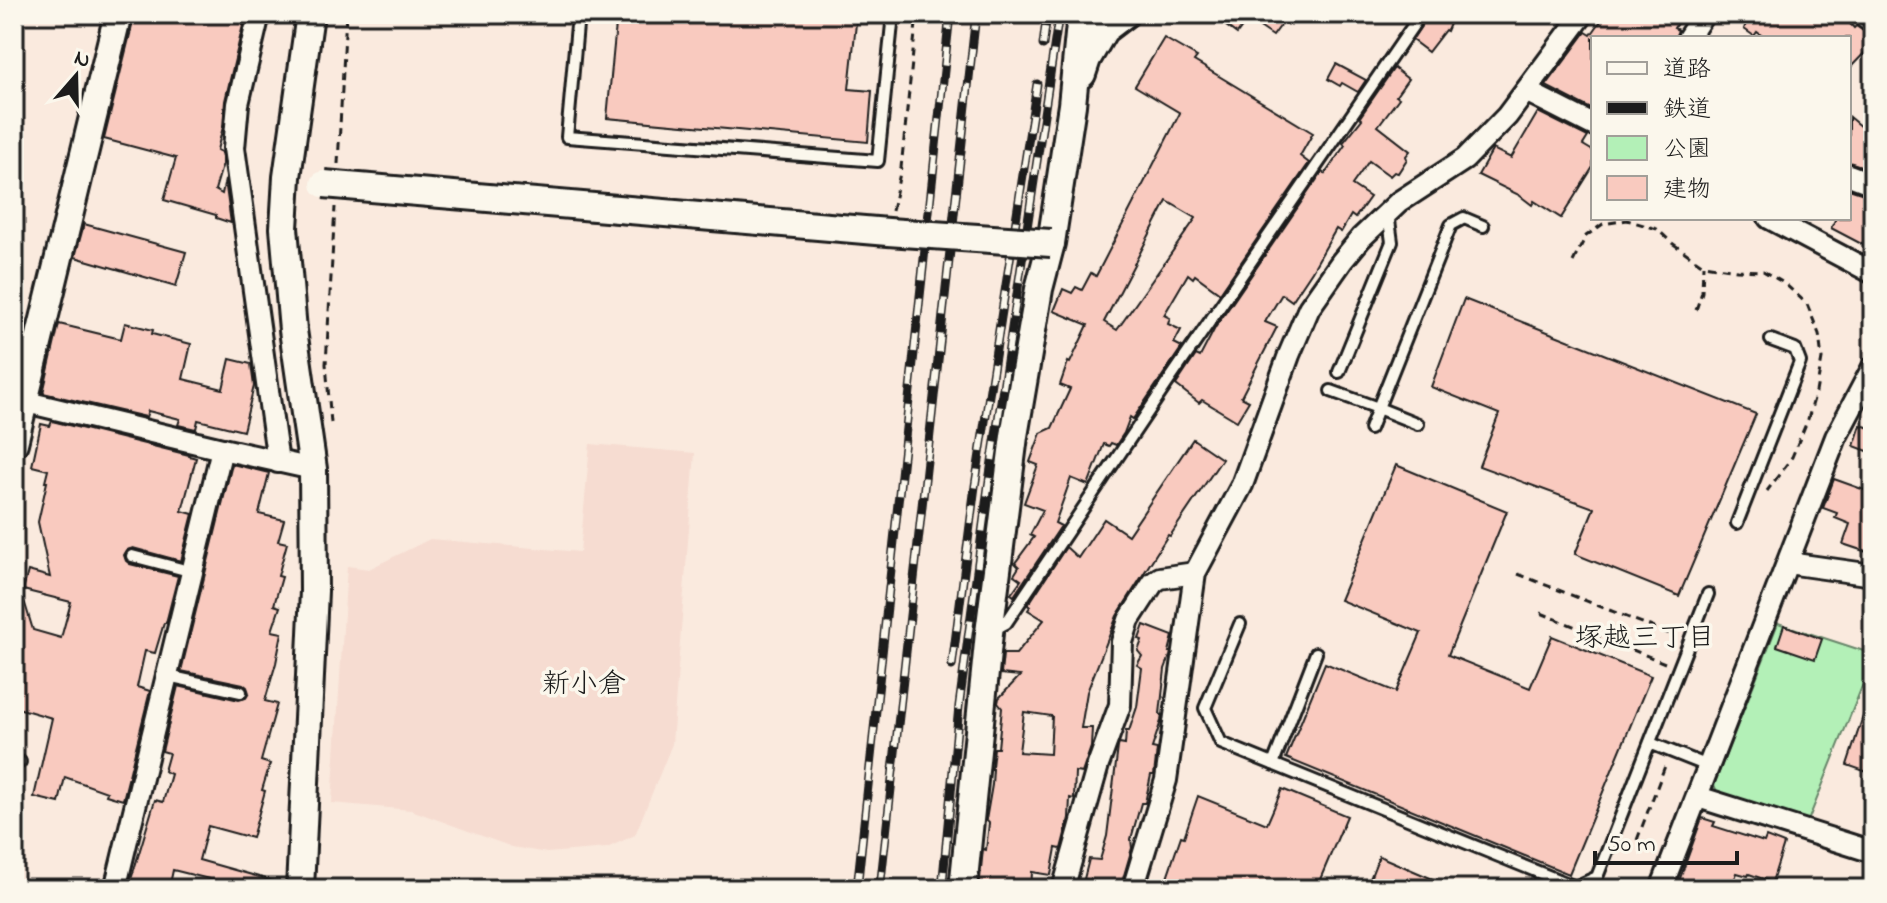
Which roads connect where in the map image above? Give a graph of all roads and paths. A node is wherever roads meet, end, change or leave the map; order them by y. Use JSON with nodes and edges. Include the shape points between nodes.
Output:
{"nodes":[{"id":1,"x":118,"y":14,"type":"edge"},
{"id":2,"x":310,"y":14,"type":"edge"},
{"id":3,"x":346,"y":14,"type":"edge"},
{"id":4,"x":578,"y":14,"type":"edge"},
{"id":5,"x":893,"y":14,"type":"edge"},
{"id":6,"x":917,"y":14,"type":"edge"},
{"id":7,"x":1081,"y":14,"type":"edge"},
{"id":8,"x":1125,"y":14,"type":"edge"},
{"id":9,"x":1421,"y":14,"type":"edge"},
{"id":10,"x":1583,"y":14,"type":"edge"},
{"id":11,"x":1695,"y":14,"type":"edge"},
{"id":12,"x":1867,"y":14,"type":"edge"},
{"id":13,"x":255,"y":15,"type":"edge"},
{"id":14,"x":1873,"y":19,"type":"edge"},
{"id":15,"x":1100,"y":22,"type":"edge"},
{"id":16,"x":1689,"y":36,"type":"edge"},
{"id":17,"x":1526,"y":91,"type":"junction"},
{"id":18,"x":1072,"y":105,"type":"junction"},
{"id":19,"x":1591,"y":124,"type":"edge"},
{"id":20,"x":1851,"y":176,"type":"edge"},
{"id":21,"x":287,"y":177,"type":"junction"},
{"id":22,"x":332,"y":181,"type":"junction"},
{"id":23,"x":1873,"y":184,"type":"edge"},
{"id":24,"x":1388,"y":213,"type":"junction"},
{"id":25,"x":891,"y":215,"type":"dead end"},
{"id":26,"x":1773,"y":220,"type":"edge"},
{"id":27,"x":1483,"y":226,"type":"dead end"},
{"id":28,"x":1051,"y":243,"type":"junction"},
{"id":29,"x":1573,"y":262,"type":"dead end"},
{"id":30,"x":1703,"y":265,"type":"junction"},
{"id":31,"x":1873,"y":273,"type":"edge"},
{"id":32,"x":1696,"y":310,"type":"dead end"},
{"id":33,"x":1771,"y":340,"type":"dead end"},
{"id":34,"x":1873,"y":367,"type":"edge"},
{"id":35,"x":1339,"y":372,"type":"dead end"},
{"id":36,"x":1331,"y":391,"type":"dead end"},
{"id":37,"x":19,"y":400,"type":"edge"},
{"id":38,"x":1378,"y":408,"type":"junction"},
{"id":39,"x":331,"y":424,"type":"dead end"},
{"id":40,"x":1418,"y":424,"type":"dead end"},
{"id":41,"x":1370,"y":429,"type":"dead end"},
{"id":42,"x":14,"y":443,"type":"edge"},
{"id":43,"x":222,"y":449,"type":"junction"},
{"id":44,"x":278,"y":462,"type":"junction"},
{"id":45,"x":313,"y":469,"type":"junction"},
{"id":46,"x":1745,"y":501,"type":"junction"},
{"id":47,"x":1737,"y":523,"type":"dead end"},
{"id":48,"x":132,"y":556,"type":"dead end"},
{"id":49,"x":1788,"y":563,"type":"junction"},
{"id":50,"x":193,"y":572,"type":"junction"},
{"id":51,"x":1195,"y":573,"type":"junction"},
{"id":52,"x":1518,"y":574,"type":"dead end"},
{"id":53,"x":1873,"y":575,"type":"edge"},
{"id":54,"x":1708,"y":594,"type":"dead end"},
{"id":55,"x":1541,"y":613,"type":"dead end"},
{"id":56,"x":1240,"y":624,"type":"dead end"},
{"id":57,"x":989,"y":633,"type":"junction"},
{"id":58,"x":1690,"y":642,"type":"junction"},
{"id":59,"x":1316,"y":653,"type":"dead end"},
{"id":60,"x":1679,"y":668,"type":"junction"},
{"id":61,"x":168,"y":676,"type":"junction"},
{"id":62,"x":241,"y":692,"type":"dead end"},
{"id":63,"x":1650,"y":743,"type":"junction"},
{"id":64,"x":1671,"y":751,"type":"junction"},
{"id":65,"x":1273,"y":764,"type":"junction"},
{"id":66,"x":1708,"y":766,"type":"junction"},
{"id":67,"x":1698,"y":797,"type":"junction"},
{"id":68,"x":1637,"y":840,"type":"dead end"},
{"id":69,"x":1860,"y":852,"type":"edge"},
{"id":70,"x":115,"y":889,"type":"edge"},
{"id":71,"x":300,"y":889,"type":"edge"},
{"id":72,"x":963,"y":889,"type":"edge"},
{"id":73,"x":1063,"y":889,"type":"edge"},
{"id":74,"x":1133,"y":889,"type":"edge"},
{"id":75,"x":1661,"y":889,"type":"edge"}],
"edges":[{"from":1,"to":37,"type":"street"},
{"from":2,"to":21,"type":"street"},
{"from":3,"to":22,"type":"path"},
{"from":4,"to":5,"type":"lane","via":[[567,137],[878,161]]},
{"from":6,"to":25,"type":"path"},
{"from":7,"to":18,"type":"street"},
{"from":8,"to":15,"type":"street"},
{"from":9,"to":57,"type":"lane","via":[[1006,623]]},
{"from":10,"to":17,"type":"street"},
{"from":11,"to":16,"type":"street","via":[[1701,18]]},
{"from":12,"to":14,"type":"street"},
{"from":13,"to":44,"type":"street","via":[[234,148]]},
{"from":15,"to":18,"type":"street"},
{"from":17,"to":19,"type":"street"},
{"from":17,"to":24,"type":"street","via":[[1465,159]]},
{"from":18,"to":28,"type":"street"},
{"from":20,"to":23,"type":"street"},
{"from":21,"to":22,"type":"street"},
{"from":21,"to":45,"type":"street","via":[[284,228],[293,330]]},
{"from":22,"to":28,"type":"street","bridge":true},
{"from":22,"to":39,"type":"path","via":[[326,364]]},
{"from":24,"to":35,"type":"lane","via":[[1392,242]]},
{"from":24,"to":51,"type":"street","via":[[1361,238],[1309,308],[1242,485]]},
{"from":26,"to":31,"type":"street"},
{"from":27,"to":38,"type":"lane","via":[[1464,218],[1451,225]]},
{"from":28,"to":57,"type":"street","via":[[1014,436]]},
{"from":29,"to":30,"type":"path","via":[[1586,236],[1603,224],[1627,220],[1657,229]]},
{"from":30,"to":32,"type":"path"},
{"from":30,"to":46,"type":"path","via":[[1763,271],[1784,283],[1807,304],[1819,334],[1822,359],[1816,392],[1792,457],[1759,501]]},
{"from":33,"to":46,"type":"lane","via":[[1795,349],[1800,362]]},
{"from":34,"to":49,"type":"street","via":[[1836,437]]},
{"from":36,"to":38,"type":"lane"},
{"from":37,"to":42,"type":"street"},
{"from":37,"to":43,"type":"street"},
{"from":38,"to":40,"type":"lane"},
{"from":38,"to":41,"type":"lane"},
{"from":43,"to":44,"type":"street"},
{"from":43,"to":50,"type":"street"},
{"from":44,"to":45,"type":"street"},
{"from":45,"to":71,"type":"street","via":[[314,591]]},
{"from":46,"to":47,"type":"lane"},
{"from":48,"to":50,"type":"lane"},
{"from":49,"to":53,"type":"street"},
{"from":49,"to":66,"type":"street"},
{"from":50,"to":61,"type":"street"},
{"from":51,"to":73,"type":"street","via":[[1160,578],[1129,620],[1122,642],[1120,705]]},
{"from":51,"to":74,"type":"street","via":[[1166,780]]},
{"from":52,"to":58,"type":"path"},
{"from":54,"to":58,"type":"lane"},
{"from":55,"to":60,"type":"path"},
{"from":56,"to":65,"type":"lane","via":[[1205,708],[1221,743]]},
{"from":57,"to":72,"type":"street"},
{"from":58,"to":60,"type":"lane"},
{"from":59,"to":65,"type":"lane"},
{"from":60,"to":63,"type":"lane"},
{"from":61,"to":62,"type":"lane"},
{"from":61,"to":70,"type":"street"},
{"from":63,"to":64,"type":"lane"},
{"from":63,"to":65,"type":"lane","via":[[1597,877],[1575,887]]},
{"from":64,"to":66,"type":"lane"},
{"from":64,"to":68,"type":"path"},
{"from":66,"to":67,"type":"street"},
{"from":67,"to":69,"type":"street"},
{"from":67,"to":75,"type":"street"}]}
